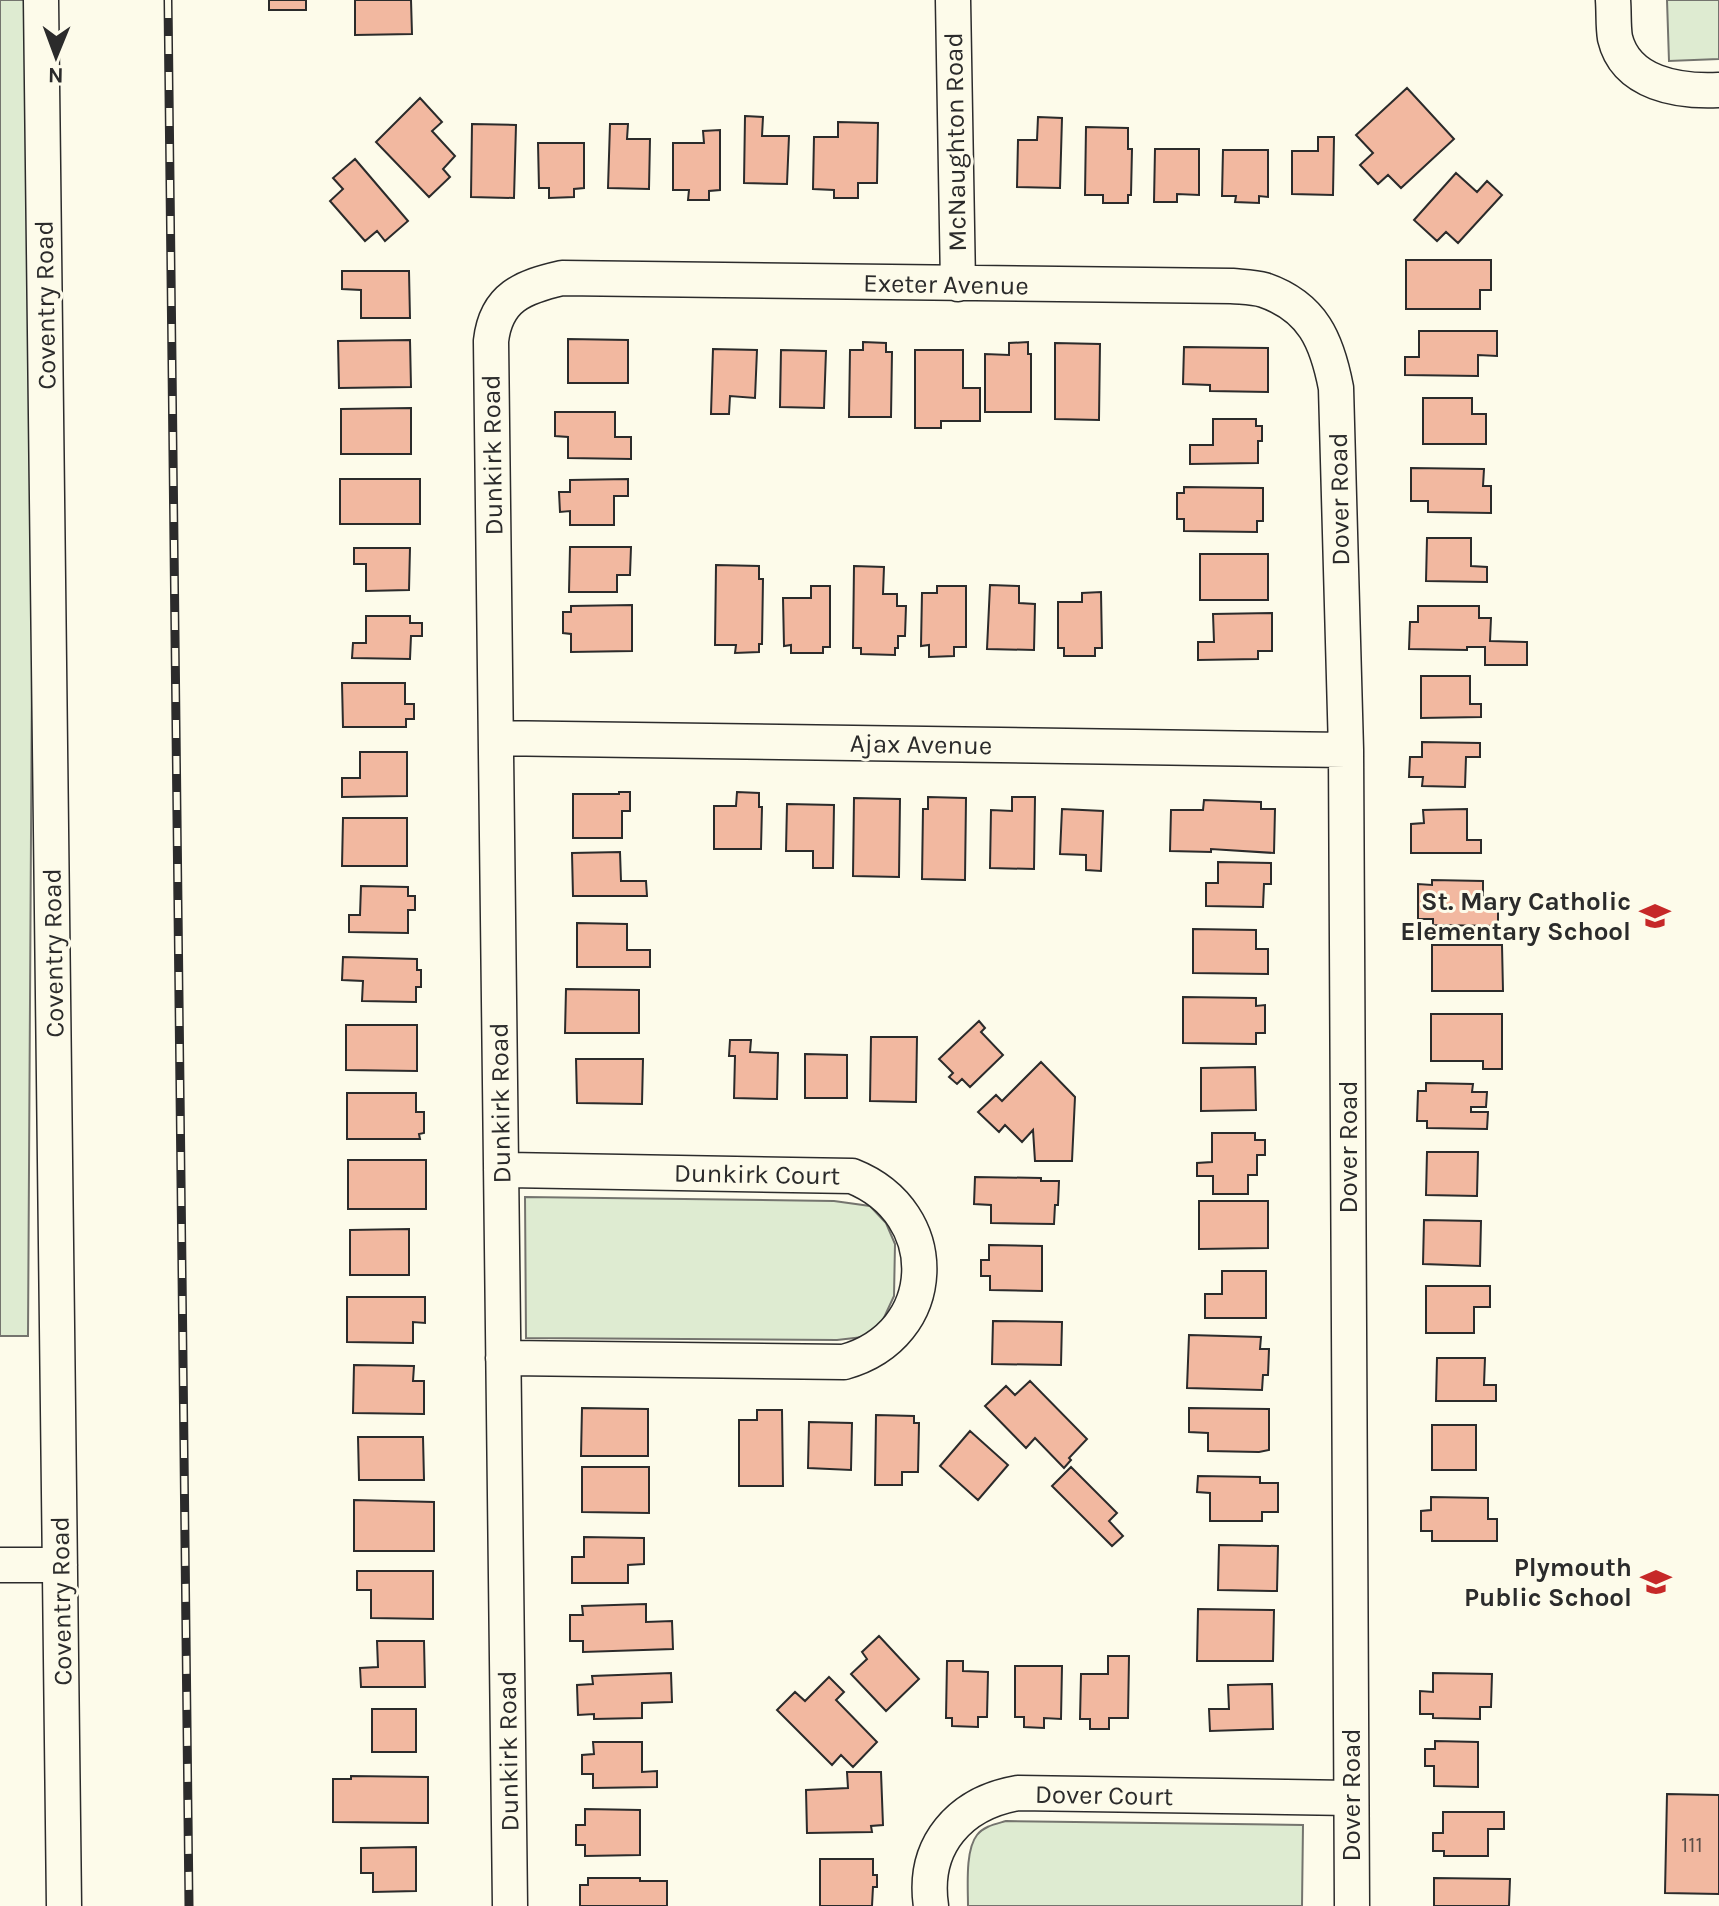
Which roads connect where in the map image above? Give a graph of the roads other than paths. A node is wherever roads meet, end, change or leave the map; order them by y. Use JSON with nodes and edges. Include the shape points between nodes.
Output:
{"nodes":[{"id":1,"x":41,"y":0,"type":"edge"},
{"id":2,"x":953,"y":0,"type":"edge"},
{"id":3,"x":1613,"y":0,"type":"edge"},
{"id":4,"x":1719,"y":90,"type":"edge"},
{"id":5,"x":958,"y":284,"type":"junction"},
{"id":6,"x":506,"y":304,"type":"joint"},
{"id":7,"x":1336,"y":388,"type":"joint"},
{"id":8,"x":496,"y":738,"type":"junction"},
{"id":9,"x":1346,"y":750,"type":"junction"},
{"id":10,"x":501,"y":1170,"type":"junction"},
{"id":11,"x":503,"y":1358,"type":"junction"},
{"id":12,"x":0,"y":1565,"type":"edge"},
{"id":13,"x":60,"y":1565,"type":"junction"},
{"id":14,"x":1351,"y":1798,"type":"junction"},
{"id":15,"x":64,"y":1906,"type":"edge"},
{"id":16,"x":510,"y":1906,"type":"edge"},
{"id":17,"x":931,"y":1906,"type":"edge"},
{"id":18,"x":1352,"y":1906,"type":"edge"}],
"edges":[{"from":1,"to":13,"type":"street","name":"Coventry Road"},
{"from":2,"to":5,"type":"street","name":"McNaughton Road"},
{"from":3,"to":4,"type":"street","via":[[1622,56],[1642,76],[1673,88]]},
{"from":5,"to":6,"type":"street","name":"Exeter Avenue","via":[[562,278],[529,286]]},
{"from":5,"to":7,"type":"street","name":"Exeter Avenue","via":[[1262,289],[1295,305],[1317,328],[1331,358]]},
{"from":6,"to":8,"type":"street","name":"Dunkirk Road","via":[[491,341]]},
{"from":7,"to":9,"type":"street","name":"Dover Road"},
{"from":8,"to":9,"type":"street","name":"Ajax Avenue"},
{"from":8,"to":10,"type":"street","name":"Dunkirk Road"},
{"from":9,"to":14,"type":"street","name":"Dover Road"},
{"from":10,"to":11,"type":"street","name":"Dunkirk Road"},
{"from":10,"to":11,"type":"street","name":"Dunkirk Court","via":[[852,1176],[882,1192],[904,1216],[915,1239],[919,1272],[912,1305],[899,1326],[875,1349],[844,1362]]},
{"from":11,"to":16,"type":"street","name":"Dunkirk Road"},
{"from":12,"to":13,"type":"street"},
{"from":13,"to":15,"type":"street","name":"Coventry Road"},
{"from":14,"to":17,"type":"street","name":"Dover Court","via":[[1018,1793],[998,1797],[975,1807],[945,1836],[932,1867]]},
{"from":14,"to":18,"type":"street","name":"Dover Road"}]}
